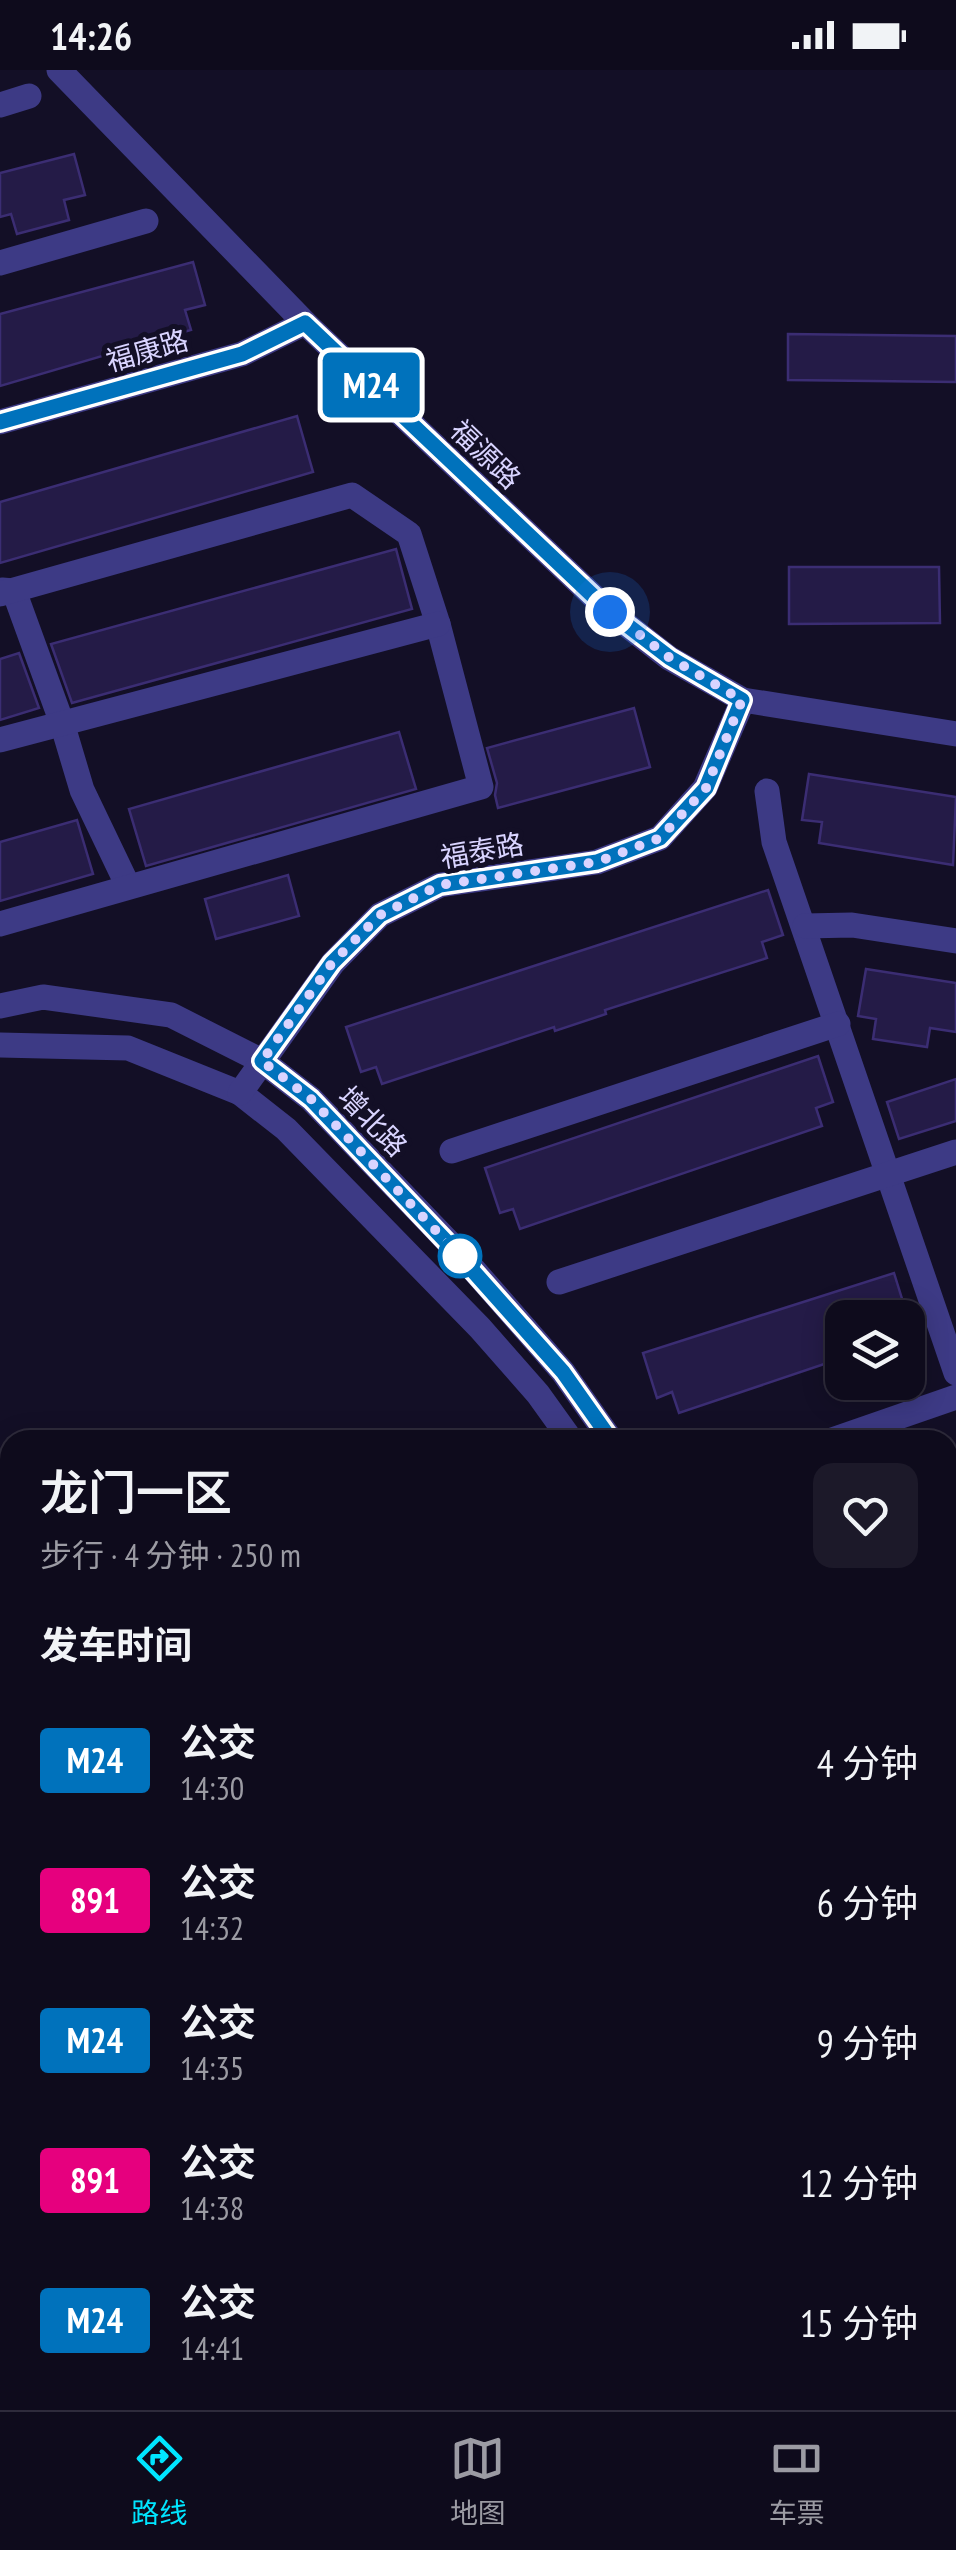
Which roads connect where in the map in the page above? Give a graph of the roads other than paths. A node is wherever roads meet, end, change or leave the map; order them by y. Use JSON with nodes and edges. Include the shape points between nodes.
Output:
{"nodes":[{"id":1,"x":59,"y":70,"type":"edge"},
{"id":2,"x":29,"y":96,"type":"dead end"},
{"id":3,"x":0,"y":104,"type":"edge"},
{"id":4,"x":146,"y":221,"type":"dead end"},
{"id":5,"x":0,"y":263,"type":"edge"},
{"id":6,"x":305,"y":323,"type":"junction"},
{"id":7,"x":0,"y":422,"type":"edge"},
{"id":8,"x":5,"y":592,"type":"edge"},
{"id":9,"x":438,"y":624,"type":"junction"},
{"id":10,"x":742,"y":700,"type":"junction"},
{"id":11,"x":62,"y":723,"type":"junction"},
{"id":12,"x":956,"y":734,"type":"edge"},
{"id":13,"x":0,"y":740,"type":"edge"},
{"id":14,"x":767,"y":792,"type":"dead end"},
{"id":15,"x":128,"y":886,"type":"junction"},
{"id":16,"x":0,"y":924,"type":"edge"},
{"id":17,"x":805,"y":926,"type":"junction"},
{"id":18,"x":956,"y":941,"type":"edge"},
{"id":19,"x":0,"y":1006,"type":"edge"},
{"id":20,"x":838,"y":1024,"type":"junction"},
{"id":21,"x":0,"y":1045,"type":"edge"},
{"id":22,"x":262,"y":1061,"type":"junction"},
{"id":23,"x":240,"y":1093,"type":"junction"},
{"id":24,"x":452,"y":1151,"type":"dead end"},
{"id":25,"x":956,"y":1152,"type":"edge"},
{"id":26,"x":890,"y":1174,"type":"junction"},
{"id":27,"x":559,"y":1282,"type":"dead end"},
{"id":28,"x":956,"y":1373,"type":"edge"},
{"id":29,"x":956,"y":1397,"type":"edge"},
{"id":30,"x":564,"y":1430,"type":"edge"},
{"id":31,"x":604,"y":1430,"type":"edge"},
{"id":32,"x":861,"y":1430,"type":"edge"}],
"edges":[{"from":1,"to":6,"type":"street","name":"福源路"},
{"from":2,"to":3,"type":"street"},
{"from":4,"to":5,"type":"street"},
{"from":6,"to":7,"type":"street","name":"福康路","via":[[242,354]]},
{"from":6,"to":10,"type":"street","name":"福源路","via":[[610,612]]},
{"from":8,"to":9,"type":"street","via":[[352,495],[408,534]]},
{"from":8,"to":11,"type":"street"},
{"from":9,"to":11,"type":"street"},
{"from":9,"to":15,"type":"street","via":[[481,787]]},
{"from":10,"to":12,"type":"street","name":"福源路"},
{"from":10,"to":22,"type":"street","name":"福泰路","via":[[706,788],[660,838],[597,862],[440,885],[380,915],[332,963]]},
{"from":11,"to":13,"type":"street"},
{"from":11,"to":15,"type":"street","via":[[82,790]]},
{"from":14,"to":17,"type":"street","via":[[774,842]]},
{"from":15,"to":16,"type":"street"},
{"from":17,"to":18,"type":"street","via":[[852,924]]},
{"from":17,"to":20,"type":"street"},
{"from":19,"to":22,"type":"street","name":"增北路","via":[[43,997],[171,1015]]},
{"from":20,"to":24,"type":"street"},
{"from":20,"to":26,"type":"street"},
{"from":21,"to":23,"type":"street","via":[[128,1048]]},
{"from":22,"to":23,"type":"street","name":"福泰路"},
{"from":22,"to":31,"type":"street","name":"增北路","via":[[311,1099],[458,1254],[563,1372]]},
{"from":23,"to":30,"type":"street","via":[[286,1129],[480,1328]]},
{"from":25,"to":26,"type":"street"},
{"from":26,"to":27,"type":"street"},
{"from":26,"to":28,"type":"street"},
{"from":29,"to":32,"type":"street"}]}
